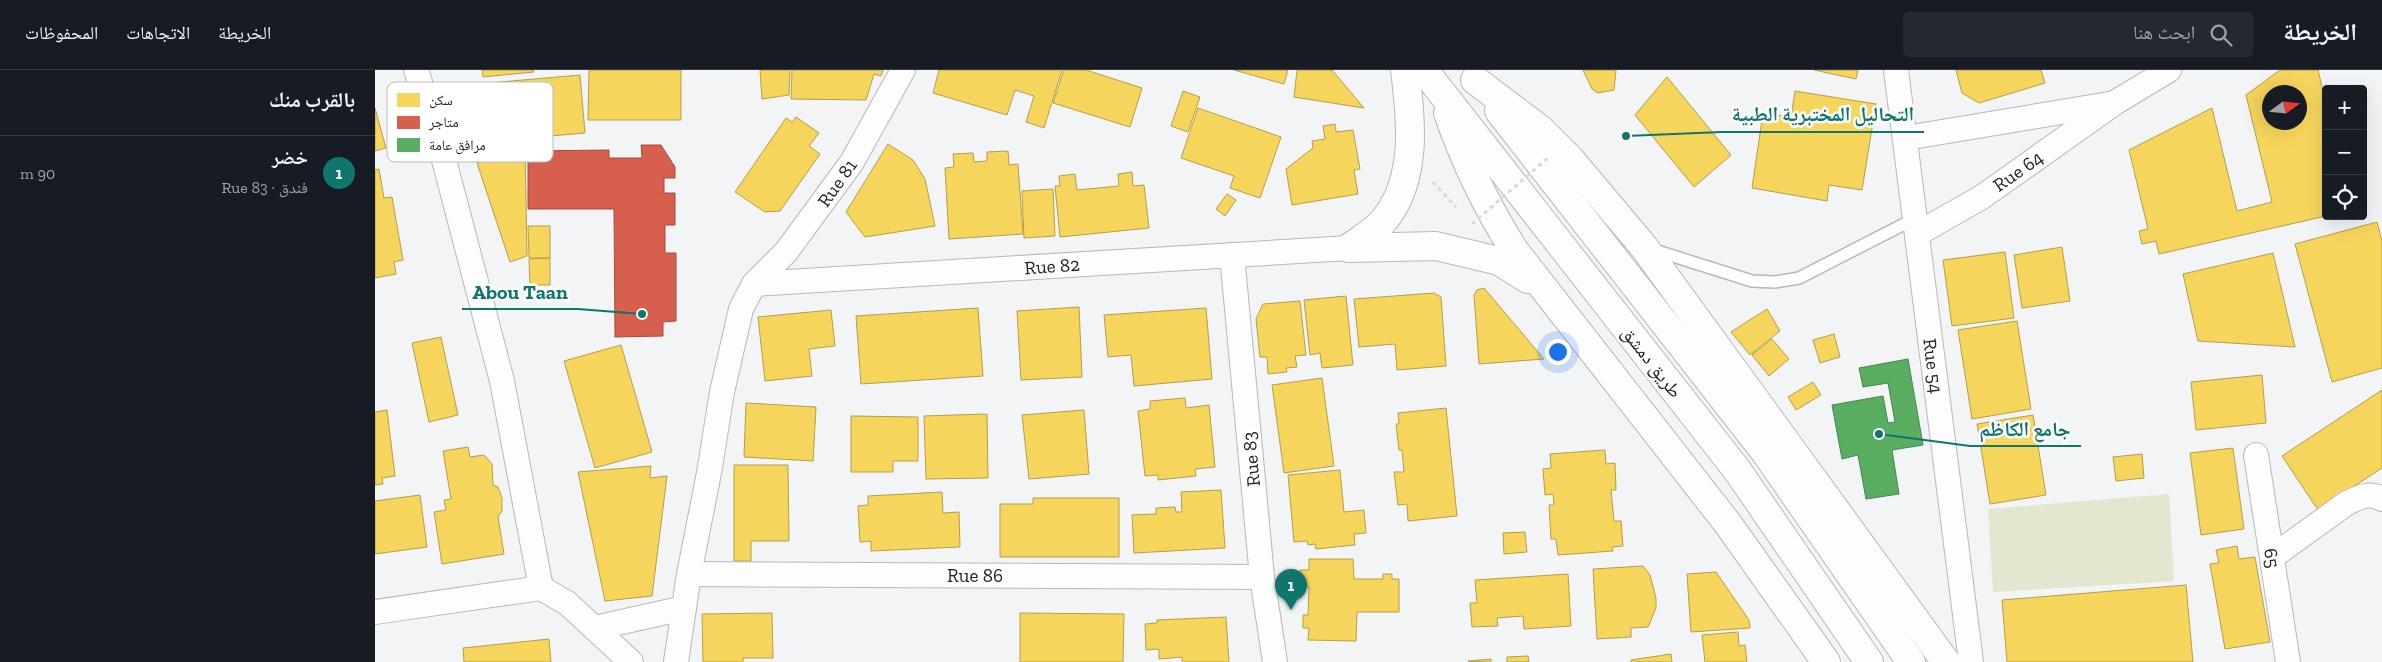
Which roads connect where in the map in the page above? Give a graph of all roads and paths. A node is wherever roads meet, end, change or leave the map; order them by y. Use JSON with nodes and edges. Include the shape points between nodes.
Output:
{"nodes":[{"id":1,"x":416,"y":70,"type":"edge"},
{"id":2,"x":903,"y":70,"type":"edge"},
{"id":3,"x":1405,"y":70,"type":"edge"},
{"id":4,"x":1424,"y":70,"type":"edge"},
{"id":5,"x":1896,"y":70,"type":"edge"},
{"id":6,"x":2169,"y":70,"type":"edge"},
{"id":7,"x":1471,"y":75,"type":"edge"},
{"id":8,"x":420,"y":82,"type":"edge"},
{"id":9,"x":1442,"y":93,"type":"junction"},
{"id":10,"x":2116,"y":102,"type":"junction"},
{"id":11,"x":1906,"y":138,"type":"junction"},
{"id":12,"x":1549,"y":157,"type":"dead end"},
{"id":13,"x":445,"y":162,"type":"edge"},
{"id":14,"x":1407,"y":167,"type":"junction"},
{"id":15,"x":1461,"y":213,"type":"dead end"},
{"id":16,"x":1468,"y":220,"type":"dead end"},
{"id":17,"x":1915,"y":227,"type":"junction"},
{"id":18,"x":1644,"y":247,"type":"junction"},
{"id":19,"x":1349,"y":248,"type":"junction"},
{"id":20,"x":1232,"y":255,"type":"junction"},
{"id":21,"x":754,"y":284,"type":"junction"},
{"id":22,"x":1540,"y":286,"type":"junction"},
{"id":23,"x":2256,"y":455,"type":"dead end"},
{"id":24,"x":2382,"y":499,"type":"edge"},
{"id":25,"x":2272,"y":557,"type":"junction"},
{"id":26,"x":689,"y":574,"type":"junction"},
{"id":27,"x":1262,"y":577,"type":"junction"},
{"id":28,"x":541,"y":588,"type":"junction"},
{"id":29,"x":684,"y":608,"type":"junction"},
{"id":30,"x":375,"y":612,"type":"edge"},
{"id":31,"x":595,"y":628,"type":"junction"},
{"id":32,"x":631,"y":662,"type":"edge"},
{"id":33,"x":676,"y":662,"type":"edge"},
{"id":34,"x":1275,"y":662,"type":"edge"},
{"id":35,"x":1826,"y":662,"type":"edge"},
{"id":36,"x":1869,"y":662,"type":"edge"},
{"id":37,"x":1911,"y":662,"type":"edge"},
{"id":38,"x":1946,"y":662,"type":"edge"},
{"id":39,"x":1971,"y":662,"type":"edge"},
{"id":40,"x":2288,"y":662,"type":"edge"}],
"edges":[{"from":1,"to":8,"type":"street"},
{"from":2,"to":21,"type":"street","name":"Rue 81","via":[[852,162],[785,252]]},
{"from":3,"to":14,"type":"highway","via":[[1410,120]]},
{"from":4,"to":9,"type":"highway","name":"طريق دمشق"},
{"from":5,"to":11,"type":"street","name":"Rue 54"},
{"from":6,"to":10,"type":"street","name":"Rue 64"},
{"from":7,"to":18,"type":"highway","via":[[1541,130],[1570,159]]},
{"from":7,"to":37,"type":"highway","name":"طريق دمشق","via":[[1765,452]]},
{"from":9,"to":22,"type":"highway","via":[[1462,150],[1487,206]]},
{"from":9,"to":36,"type":"highway","name":"طريق دمشق","via":[[1737,470]]},
{"from":10,"to":11,"type":"street","name":"Rue 64"},
{"from":10,"to":17,"type":"street","name":"Rue 64","via":[[1982,197]]},
{"from":11,"to":17,"type":"street","name":"Rue 54"},
{"from":12,"to":16,"type":"path","bridge":true,"via":[[1472,224]]},
{"from":13,"to":28,"type":"street","via":[[502,381]]},
{"from":14,"to":15,"type":"path","via":[[1427,175]]},
{"from":14,"to":19,"type":"highway","via":[[1403,186],[1385,219]]},
{"from":17,"to":18,"type":"lane","via":[[1799,278],[1775,282],[1752,281]]},
{"from":17,"to":39,"type":"street","name":"Rue 54"},
{"from":18,"to":38,"type":"highway"},
{"from":19,"to":20,"type":"street","name":"Rue 82"},
{"from":19,"to":22,"type":"highway","via":[[1436,246],[1470,252],[1499,261]]},
{"from":20,"to":21,"type":"street","name":"Rue 82"},
{"from":20,"to":27,"type":"street","name":"Rue 83"},
{"from":21,"to":26,"type":"street","name":"Rue 81","via":[[737,325]]},
{"from":22,"to":35,"type":"highway","via":[[1728,524]]},
{"from":23,"to":25,"type":"street","name":"65"},
{"from":24,"to":25,"type":"street","via":[[2373,494],[2347,503]]},
{"from":25,"to":40,"type":"street","name":"65"},
{"from":26,"to":27,"type":"street","name":"Rue 86"},
{"from":26,"to":29,"type":"street","name":"Rue 81"},
{"from":27,"to":34,"type":"street","name":"Rue 83"},
{"from":28,"to":30,"type":"street"},
{"from":28,"to":31,"type":"street","via":[[567,603]]},
{"from":29,"to":31,"type":"street"},
{"from":29,"to":33,"type":"street","name":"Rue 81"},
{"from":31,"to":32,"type":"street"}]}
